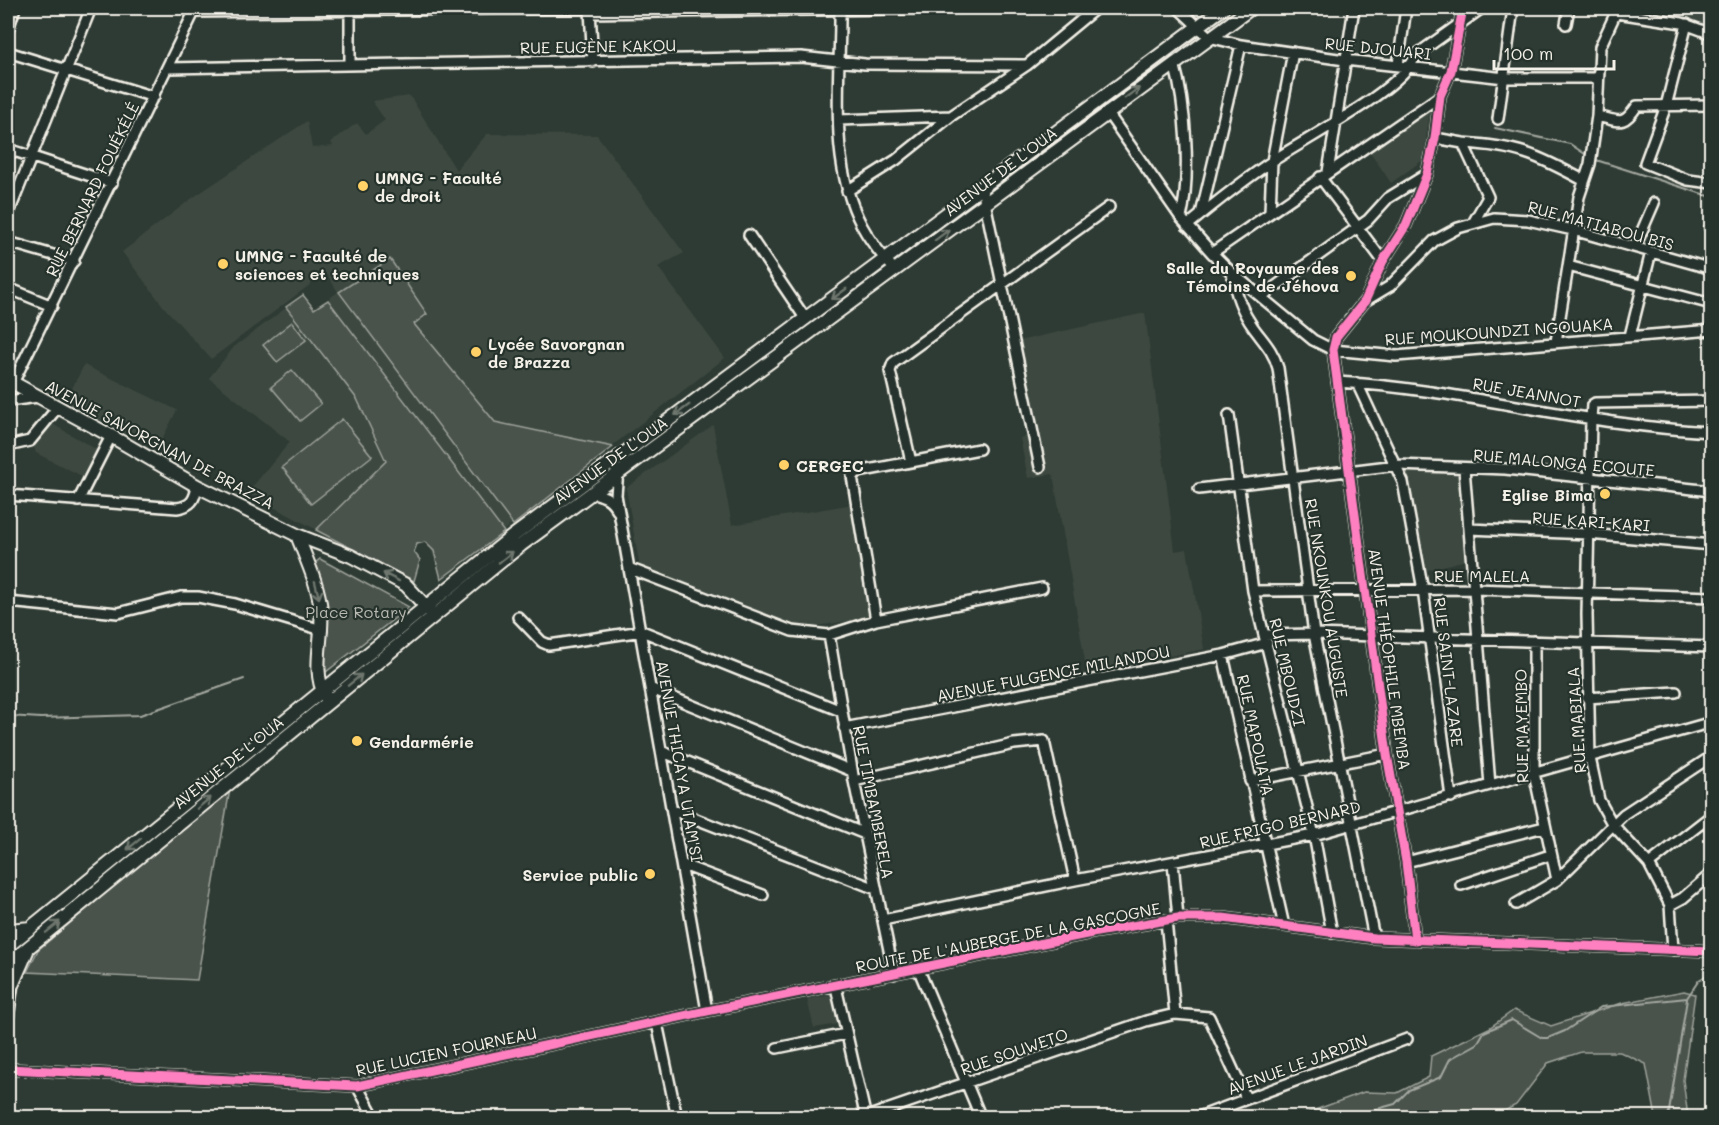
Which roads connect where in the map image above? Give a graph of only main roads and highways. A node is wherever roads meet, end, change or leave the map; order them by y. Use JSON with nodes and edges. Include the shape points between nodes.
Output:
{"nodes":[{"id":1,"x":1223,"y":8,"type":"edge"},
{"id":2,"x":1251,"y":8,"type":"edge"},
{"id":3,"x":9,"y":386,"type":"edge"},
{"id":4,"x":587,"y":488,"type":"junction"},
{"id":5,"x":297,"y":535,"type":"junction"},
{"id":6,"x":413,"y":590,"type":"junction"},
{"id":7,"x":440,"y":594,"type":"junction"},
{"id":8,"x":430,"y":611,"type":"junction"},
{"id":9,"x":317,"y":673,"type":"junction"},
{"id":10,"x":325,"y":696,"type":"junction"},
{"id":11,"x":297,"y":712,"type":"junction"},
{"id":12,"x":32,"y":928,"type":"junction"},
{"id":13,"x":8,"y":930,"type":"edge"},
{"id":14,"x":8,"y":946,"type":"edge"},
{"id":15,"x":28,"y":947,"type":"junction"},
{"id":16,"x":9,"y":961,"type":"edge"},
{"id":17,"x":13,"y":983,"type":"road end"}],
"edges":[{"from":1,"to":4,"type":"main road","name":"AVENUE DE L'OUA","one_way":true,"via":[[613,461]]},
{"from":4,"to":2,"type":"main road","name":"AVENUE DE L'OUA","one_way":true,"via":[[620,473]]},
{"from":3,"to":5,"type":"main road","name":"AVENUE SAVORGNAN DE BRAZZA","via":[[58,407],[196,486]]},
{"from":4,"to":7,"type":"main road","name":"AVENUE DE L'OUA"},
{"from":8,"to":4,"type":"main road","name":"AVENUE DE L'OUA","one_way":true},
{"from":6,"to":5,"type":"main road","name":"AVENUE SAVORGNAN DE BRAZZA","one_way":true,"via":[[351,556]]},
{"from":5,"to":9,"type":"main road","one_way":true,"via":[[317,587],[322,630]]},
{"from":6,"to":7,"type":"main road"},
{"from":6,"to":8,"type":"main road","name":"AVENUE SAVORGNAN DE BRAZZA"},
{"from":7,"to":8,"type":"main road","name":"AVENUE DE L'OUA"},
{"from":8,"to":10,"type":"main road","name":"AVENUE DE L'OUA"},
{"from":9,"to":10,"type":"main road"},
{"from":9,"to":11,"type":"main road"},
{"from":10,"to":11,"type":"main road","name":"AVENUE DE L'OUA"},
{"from":15,"to":10,"type":"main road","name":"AVENUE DE L'OUA","one_way":true},
{"from":11,"to":12,"type":"main road","name":"AVENUE DE L'OUA","one_way":true},
{"from":12,"to":13,"type":"main road"},
{"from":12,"to":14,"type":"main road","name":"AVENUE DE L'OUA"},
{"from":15,"to":16,"type":"main road","name":"AVENUE DE L'OUA"},
{"from":15,"to":17,"type":"main road"}]}
